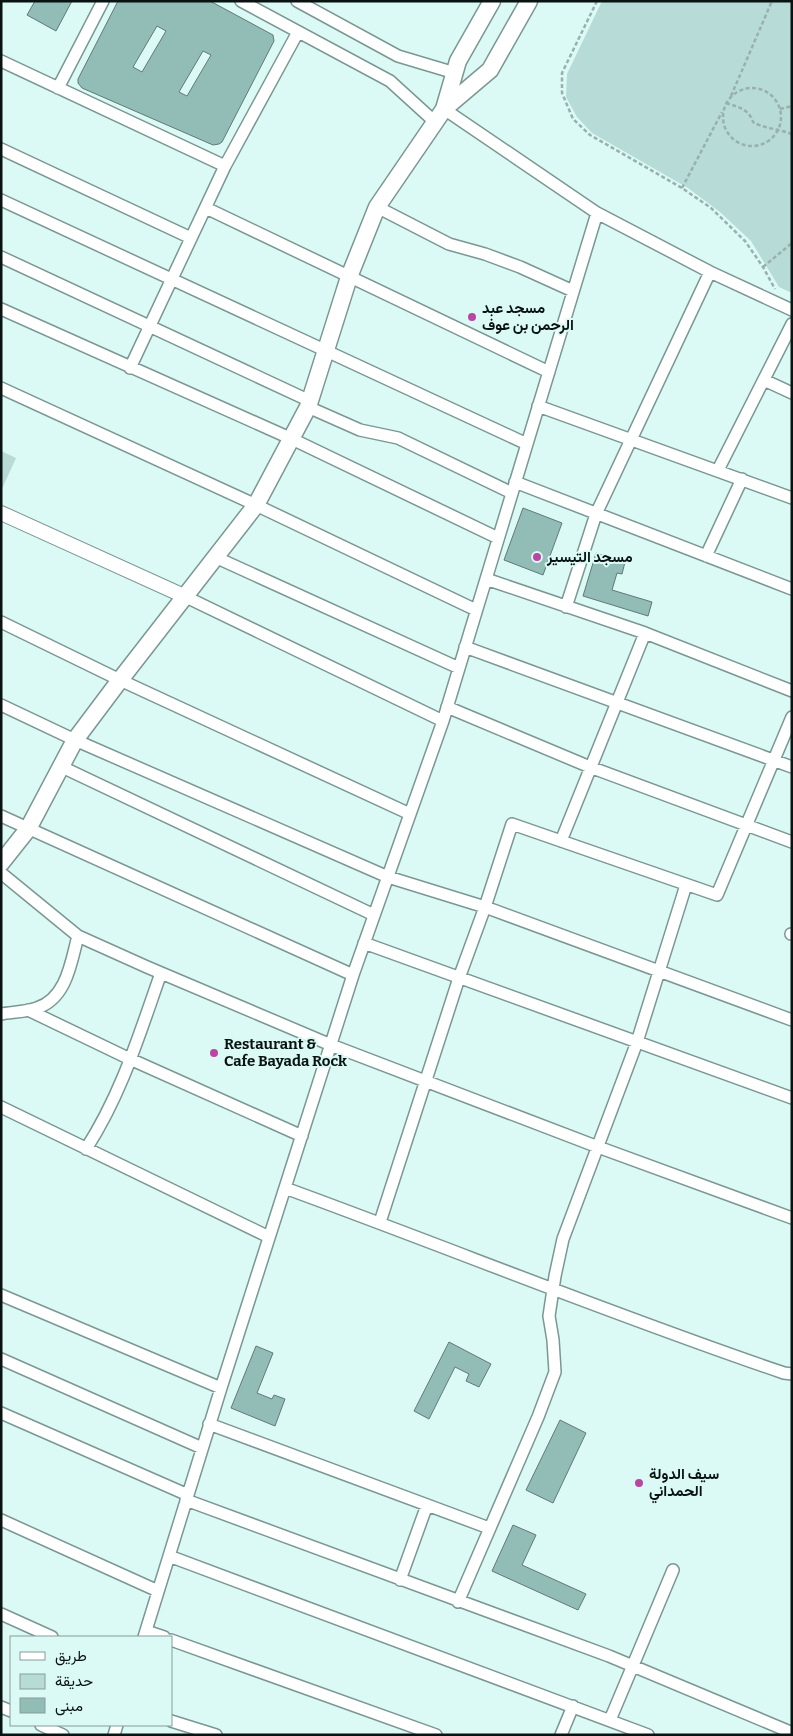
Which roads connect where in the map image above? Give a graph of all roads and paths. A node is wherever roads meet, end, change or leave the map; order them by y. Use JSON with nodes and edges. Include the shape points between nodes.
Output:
{"nodes":[{"id":1,"x":103,"y":1,"type":"edge"},
{"id":2,"x":241,"y":1,"type":"edge"},
{"id":3,"x":297,"y":1,"type":"edge"},
{"id":4,"x":492,"y":1,"type":"edge"},
{"id":5,"x":529,"y":1,"type":"edge"},
{"id":6,"x":597,"y":1,"type":"edge"},
{"id":7,"x":772,"y":1,"type":"edge"},
{"id":8,"x":298,"y":32,"type":"junction"},
{"id":9,"x":1,"y":61,"type":"edge"},
{"id":10,"x":455,"y":73,"type":"junction"},
{"id":11,"x":58,"y":88,"type":"junction"},
{"id":12,"x":730,"y":97,"type":"junction"},
{"id":13,"x":726,"y":103,"type":"junction"},
{"id":14,"x":792,"y":106,"type":"edge"},
{"id":15,"x":724,"y":108,"type":"junction"},
{"id":16,"x":780,"y":109,"type":"junction"},
{"id":17,"x":440,"y":115,"type":"junction"},
{"id":18,"x":779,"y":129,"type":"junction"},
{"id":19,"x":792,"y":134,"type":"edge"},
{"id":20,"x":1,"y":149,"type":"edge"},
{"id":21,"x":225,"y":166,"type":"junction"},
{"id":22,"x":682,"y":188,"type":"junction"},
{"id":23,"x":1,"y":200,"type":"edge"},
{"id":24,"x":206,"y":208,"type":"junction"},
{"id":25,"x":377,"y":208,"type":"junction"},
{"id":26,"x":597,"y":213,"type":"junction"},
{"id":27,"x":191,"y":238,"type":"junction"},
{"id":28,"x":792,"y":243,"type":"edge"},
{"id":29,"x":1,"y":257,"type":"edge"},
{"id":30,"x":763,"y":267,"type":"junction"},
{"id":31,"x":710,"y":272,"type":"junction"},
{"id":32,"x":349,"y":277,"type":"junction"},
{"id":33,"x":172,"y":280,"type":"junction"},
{"id":34,"x":573,"y":290,"type":"junction"},
{"id":35,"x":776,"y":291,"type":"dead end"},
{"id":36,"x":1,"y":310,"type":"edge"},
{"id":37,"x":792,"y":310,"type":"edge"},
{"id":38,"x":792,"y":324,"type":"edge"},
{"id":39,"x":150,"y":326,"type":"junction"},
{"id":40,"x":326,"y":351,"type":"junction"},
{"id":41,"x":130,"y":368,"type":"junction"},
{"id":42,"x":549,"y":372,"type":"junction"},
{"id":43,"x":764,"y":380,"type":"junction"},
{"id":44,"x":1,"y":388,"type":"edge"},
{"id":45,"x":792,"y":393,"type":"edge"},
{"id":46,"x":309,"y":404,"type":"junction"},
{"id":47,"x":538,"y":406,"type":"junction"},
{"id":48,"x":631,"y":439,"type":"junction"},
{"id":49,"x":292,"y":440,"type":"junction"},
{"id":50,"x":527,"y":444,"type":"junction"},
{"id":51,"x":718,"y":470,"type":"junction"},
{"id":52,"x":742,"y":479,"type":"junction"},
{"id":53,"x":514,"y":488,"type":"junction"},
{"id":54,"x":792,"y":498,"type":"edge"},
{"id":55,"x":256,"y":505,"type":"junction"},
{"id":56,"x":1,"y":514,"type":"edge"},
{"id":57,"x":596,"y":514,"type":"junction"},
{"id":58,"x":498,"y":538,"type":"junction"},
{"id":59,"x":706,"y":556,"type":"junction"},
{"id":60,"x":216,"y":557,"type":"junction"},
{"id":61,"x":486,"y":579,"type":"junction"},
{"id":62,"x":792,"y":589,"type":"edge"},
{"id":63,"x":184,"y":596,"type":"junction"},
{"id":64,"x":566,"y":607,"type":"junction"},
{"id":65,"x":476,"y":610,"type":"junction"},
{"id":66,"x":1,"y":622,"type":"edge"},
{"id":67,"x":645,"y":632,"type":"junction"},
{"id":68,"x":465,"y":647,"type":"junction"},
{"id":69,"x":459,"y":668,"type":"junction"},
{"id":70,"x":120,"y":680,"type":"junction"},
{"id":71,"x":792,"y":691,"type":"edge"},
{"id":72,"x":617,"y":702,"type":"junction"},
{"id":73,"x":1,"y":705,"type":"edge"},
{"id":74,"x":447,"y":707,"type":"junction"},
{"id":75,"x":792,"y":717,"type":"edge"},
{"id":76,"x":443,"y":721,"type":"junction"},
{"id":77,"x":75,"y":740,"type":"junction"},
{"id":78,"x":774,"y":760,"type":"junction"},
{"id":79,"x":62,"y":767,"type":"junction"},
{"id":80,"x":590,"y":767,"type":"junction"},
{"id":81,"x":792,"y":767,"type":"edge"},
{"id":82,"x":410,"y":814,"type":"junction"},
{"id":83,"x":1,"y":816,"type":"edge"},
{"id":84,"x":746,"y":825,"type":"junction"},
{"id":85,"x":28,"y":829,"type":"junction"},
{"id":86,"x":562,"y":841,"type":"junction"},
{"id":87,"x":792,"y":842,"type":"edge"},
{"id":88,"x":1,"y":863,"type":"edge"},
{"id":89,"x":1,"y":872,"type":"edge"},
{"id":90,"x":388,"y":877,"type":"junction"},
{"id":91,"x":686,"y":884,"type":"junction"},
{"id":92,"x":485,"y":908,"type":"junction"},
{"id":93,"x":374,"y":915,"type":"junction"},
{"id":94,"x":78,"y":936,"type":"junction"},
{"id":95,"x":364,"y":944,"type":"junction"},
{"id":96,"x":659,"y":972,"type":"junction"},
{"id":97,"x":161,"y":973,"type":"junction"},
{"id":98,"x":353,"y":975,"type":"junction"},
{"id":99,"x":459,"y":978,"type":"junction"},
{"id":100,"x":28,"y":1010,"type":"junction"},
{"id":101,"x":1,"y":1014,"type":"edge"},
{"id":102,"x":792,"y":1020,"type":"edge"},
{"id":103,"x":636,"y":1042,"type":"junction"},
{"id":104,"x":331,"y":1045,"type":"junction"},
{"id":105,"x":130,"y":1059,"type":"junction"},
{"id":106,"x":426,"y":1082,"type":"junction"},
{"id":107,"x":792,"y":1098,"type":"edge"},
{"id":108,"x":1,"y":1107,"type":"edge"},
{"id":109,"x":302,"y":1136,"type":"junction"},
{"id":110,"x":598,"y":1147,"type":"junction"},
{"id":111,"x":86,"y":1149,"type":"junction"},
{"id":112,"x":285,"y":1188,"type":"junction"},
{"id":113,"x":792,"y":1218,"type":"edge"},
{"id":114,"x":380,"y":1222,"type":"junction"},
{"id":115,"x":269,"y":1237,"type":"junction"},
{"id":116,"x":552,"y":1290,"type":"junction"},
{"id":117,"x":1,"y":1295,"type":"edge"},
{"id":118,"x":1,"y":1359,"type":"edge"},
{"id":119,"x":792,"y":1374,"type":"edge"},
{"id":120,"x":221,"y":1388,"type":"junction"},
{"id":121,"x":1,"y":1413,"type":"edge"},
{"id":122,"x":209,"y":1424,"type":"junction"},
{"id":123,"x":202,"y":1448,"type":"junction"},
{"id":124,"x":187,"y":1498,"type":"junction"},
{"id":125,"x":427,"y":1505,"type":"junction"},
{"id":126,"x":1,"y":1520,"type":"edge"},
{"id":127,"x":489,"y":1528,"type":"junction"},
{"id":128,"x":169,"y":1556,"type":"junction"},
{"id":129,"x":673,"y":1570,"type":"dead end"},
{"id":130,"x":400,"y":1580,"type":"junction"},
{"id":131,"x":158,"y":1591,"type":"junction"},
{"id":132,"x":458,"y":1602,"type":"junction"},
{"id":133,"x":1,"y":1614,"type":"edge"},
{"id":134,"x":145,"y":1634,"type":"edge"},
{"id":135,"x":50,"y":1636,"type":"edge"},
{"id":136,"x":158,"y":1636,"type":"edge"},
{"id":137,"x":172,"y":1640,"type":"edge"},
{"id":138,"x":632,"y":1666,"type":"junction"},
{"id":139,"x":573,"y":1706,"type":"junction"},
{"id":140,"x":610,"y":1720,"type":"junction"},
{"id":141,"x":172,"y":1721,"type":"edge"},
{"id":142,"x":43,"y":1726,"type":"edge"},
{"id":143,"x":788,"y":1731,"type":"dead end"},
{"id":144,"x":63,"y":1735,"type":"edge"},
{"id":145,"x":216,"y":1735,"type":"edge"},
{"id":146,"x":436,"y":1735,"type":"edge"},
{"id":147,"x":561,"y":1735,"type":"edge"},
{"id":148,"x":648,"y":1735,"type":"edge"}],
"edges":[{"from":1,"to":11,"type":"street"},
{"from":2,"to":8,"type":"street"},
{"from":3,"to":10,"type":"street","via":[[398,56]]},
{"from":4,"to":10,"type":"main road","via":[[458,61]]},
{"from":5,"to":17,"type":"main road","via":[[490,70]]},
{"from":6,"to":22,"type":"path","via":[[562,73],[562,93],[573,119],[590,135]]},
{"from":7,"to":12,"type":"path"},
{"from":8,"to":17,"type":"street","via":[[390,81]]},
{"from":8,"to":21,"type":"street"},
{"from":9,"to":11,"type":"street"},
{"from":10,"to":17,"type":"main road"},
{"from":11,"to":21,"type":"street"},
{"from":12,"to":13,"type":"path"},
{"from":12,"to":16,"type":"path","via":[[746,88],[763,90],[771,94]]},
{"from":13,"to":15,"type":"path"},
{"from":13,"to":18,"type":"path","via":[[743,108],[758,125]]},
{"from":14,"to":16,"type":"path"},
{"from":15,"to":18,"type":"path","via":[[725,128],[737,142],[746,146],[766,143]]},
{"from":15,"to":22,"type":"path"},
{"from":16,"to":18,"type":"path"},
{"from":17,"to":25,"type":"main road"},
{"from":17,"to":26,"type":"street"},
{"from":18,"to":19,"type":"path"},
{"from":20,"to":27,"type":"street"},
{"from":21,"to":24,"type":"street"},
{"from":22,"to":30,"type":"path","via":[[711,208],[745,241]]},
{"from":23,"to":33,"type":"street"},
{"from":24,"to":27,"type":"street"},
{"from":24,"to":32,"type":"street"},
{"from":25,"to":32,"type":"main road"},
{"from":25,"to":34,"type":"street","via":[[449,244],[512,263]]},
{"from":26,"to":31,"type":"street"},
{"from":26,"to":34,"type":"street"},
{"from":27,"to":33,"type":"street"},
{"from":28,"to":30,"type":"path"},
{"from":29,"to":39,"type":"street"},
{"from":30,"to":35,"type":"path"},
{"from":31,"to":37,"type":"street"},
{"from":31,"to":48,"type":"street"},
{"from":32,"to":40,"type":"main road"},
{"from":32,"to":42,"type":"street"},
{"from":33,"to":39,"type":"street"},
{"from":33,"to":40,"type":"street"},
{"from":34,"to":42,"type":"street"},
{"from":36,"to":41,"type":"street"},
{"from":38,"to":43,"type":"street"},
{"from":39,"to":41,"type":"street"},
{"from":39,"to":46,"type":"street"},
{"from":40,"to":46,"type":"main road"},
{"from":40,"to":50,"type":"street"},
{"from":41,"to":49,"type":"street"},
{"from":42,"to":47,"type":"street"},
{"from":43,"to":45,"type":"street"},
{"from":43,"to":51,"type":"street"},
{"from":44,"to":55,"type":"street"},
{"from":46,"to":49,"type":"main road"},
{"from":46,"to":53,"type":"street","via":[[360,430],[398,438]]},
{"from":47,"to":48,"type":"street"},
{"from":47,"to":50,"type":"street"},
{"from":48,"to":51,"type":"street"},
{"from":48,"to":57,"type":"street"},
{"from":49,"to":55,"type":"main road"},
{"from":49,"to":58,"type":"street"},
{"from":50,"to":53,"type":"street"},
{"from":51,"to":52,"type":"street"},
{"from":52,"to":54,"type":"street"},
{"from":52,"to":59,"type":"street"},
{"from":53,"to":57,"type":"street"},
{"from":53,"to":58,"type":"street"},
{"from":55,"to":60,"type":"main road"},
{"from":55,"to":65,"type":"street"},
{"from":56,"to":63,"type":"street"},
{"from":57,"to":59,"type":"street"},
{"from":57,"to":64,"type":"street"},
{"from":58,"to":61,"type":"street"},
{"from":59,"to":62,"type":"street"},
{"from":60,"to":63,"type":"main road"},
{"from":60,"to":69,"type":"street"},
{"from":61,"to":64,"type":"street"},
{"from":61,"to":65,"type":"street"},
{"from":63,"to":70,"type":"main road"},
{"from":63,"to":76,"type":"street"},
{"from":64,"to":67,"type":"street"},
{"from":65,"to":68,"type":"street"},
{"from":66,"to":70,"type":"street"},
{"from":67,"to":71,"type":"street"},
{"from":67,"to":72,"type":"street"},
{"from":68,"to":69,"type":"street"},
{"from":68,"to":72,"type":"street"},
{"from":69,"to":74,"type":"street"},
{"from":70,"to":77,"type":"main road"},
{"from":70,"to":82,"type":"street"},
{"from":72,"to":78,"type":"street"},
{"from":72,"to":80,"type":"street"},
{"from":73,"to":77,"type":"street"},
{"from":74,"to":76,"type":"street"},
{"from":74,"to":80,"type":"street"},
{"from":75,"to":78,"type":"street"},
{"from":76,"to":82,"type":"street"},
{"from":77,"to":79,"type":"main road"},
{"from":77,"to":90,"type":"street"},
{"from":78,"to":81,"type":"street"},
{"from":78,"to":84,"type":"street"},
{"from":79,"to":85,"type":"main road"},
{"from":79,"to":93,"type":"street"},
{"from":80,"to":84,"type":"street"},
{"from":80,"to":86,"type":"street"},
{"from":82,"to":90,"type":"street"},
{"from":83,"to":85,"type":"street"},
{"from":84,"to":87,"type":"street"},
{"from":84,"to":91,"type":"street","via":[[717,895]]},
{"from":85,"to":88,"type":"main road"},
{"from":85,"to":98,"type":"street"},
{"from":86,"to":91,"type":"street"},
{"from":86,"to":92,"type":"street","via":[[512,824]]},
{"from":89,"to":94,"type":"street"},
{"from":90,"to":92,"type":"street"},
{"from":90,"to":93,"type":"street"},
{"from":91,"to":96,"type":"street"},
{"from":92,"to":96,"type":"street"},
{"from":92,"to":99,"type":"street"},
{"from":93,"to":95,"type":"street"},
{"from":94,"to":97,"type":"street"},
{"from":94,"to":100,"type":"street","via":[[66,981],[54,997],[38,1008]]},
{"from":95,"to":98,"type":"street"},
{"from":95,"to":99,"type":"street"},
{"from":96,"to":102,"type":"street"},
{"from":96,"to":103,"type":"street"},
{"from":97,"to":104,"type":"street"},
{"from":97,"to":105,"type":"street"},
{"from":98,"to":104,"type":"street"},
{"from":99,"to":103,"type":"street"},
{"from":99,"to":106,"type":"street"},
{"from":100,"to":101,"type":"street"},
{"from":100,"to":105,"type":"street"},
{"from":103,"to":107,"type":"street"},
{"from":103,"to":110,"type":"street"},
{"from":104,"to":106,"type":"street"},
{"from":104,"to":109,"type":"street"},
{"from":105,"to":109,"type":"street"},
{"from":105,"to":111,"type":"street","via":[[106,1116]]},
{"from":106,"to":110,"type":"street"},
{"from":106,"to":114,"type":"street"},
{"from":108,"to":111,"type":"street"},
{"from":109,"to":112,"type":"street"},
{"from":110,"to":113,"type":"street"},
{"from":110,"to":116,"type":"street","via":[[563,1239]]},
{"from":111,"to":115,"type":"street"},
{"from":112,"to":114,"type":"street"},
{"from":112,"to":115,"type":"street"},
{"from":114,"to":116,"type":"street"},
{"from":115,"to":120,"type":"street"},
{"from":116,"to":119,"type":"street","via":[[720,1352]]},
{"from":116,"to":127,"type":"street","via":[[549,1316],[555,1372]]},
{"from":117,"to":120,"type":"street"},
{"from":118,"to":123,"type":"street"},
{"from":120,"to":122,"type":"street"},
{"from":121,"to":124,"type":"street"},
{"from":122,"to":123,"type":"street"},
{"from":122,"to":125,"type":"street"},
{"from":123,"to":124,"type":"street"},
{"from":124,"to":128,"type":"street"},
{"from":124,"to":130,"type":"street"},
{"from":125,"to":127,"type":"street"},
{"from":125,"to":130,"type":"street"},
{"from":126,"to":131,"type":"street"},
{"from":127,"to":132,"type":"street"},
{"from":128,"to":131,"type":"street"},
{"from":128,"to":139,"type":"street"},
{"from":129,"to":138,"type":"street"},
{"from":130,"to":132,"type":"street"},
{"from":131,"to":134,"type":"street"},
{"from":132,"to":138,"type":"street"},
{"from":133,"to":135,"type":"street"},
{"from":134,"to":136,"type":"street"},
{"from":137,"to":146,"type":"street"},
{"from":138,"to":140,"type":"street"},
{"from":138,"to":143,"type":"street"},
{"from":139,"to":140,"type":"street"},
{"from":139,"to":147,"type":"street"},
{"from":140,"to":148,"type":"street"},
{"from":141,"to":145,"type":"street"},
{"from":142,"to":144,"type":"street"}]}
